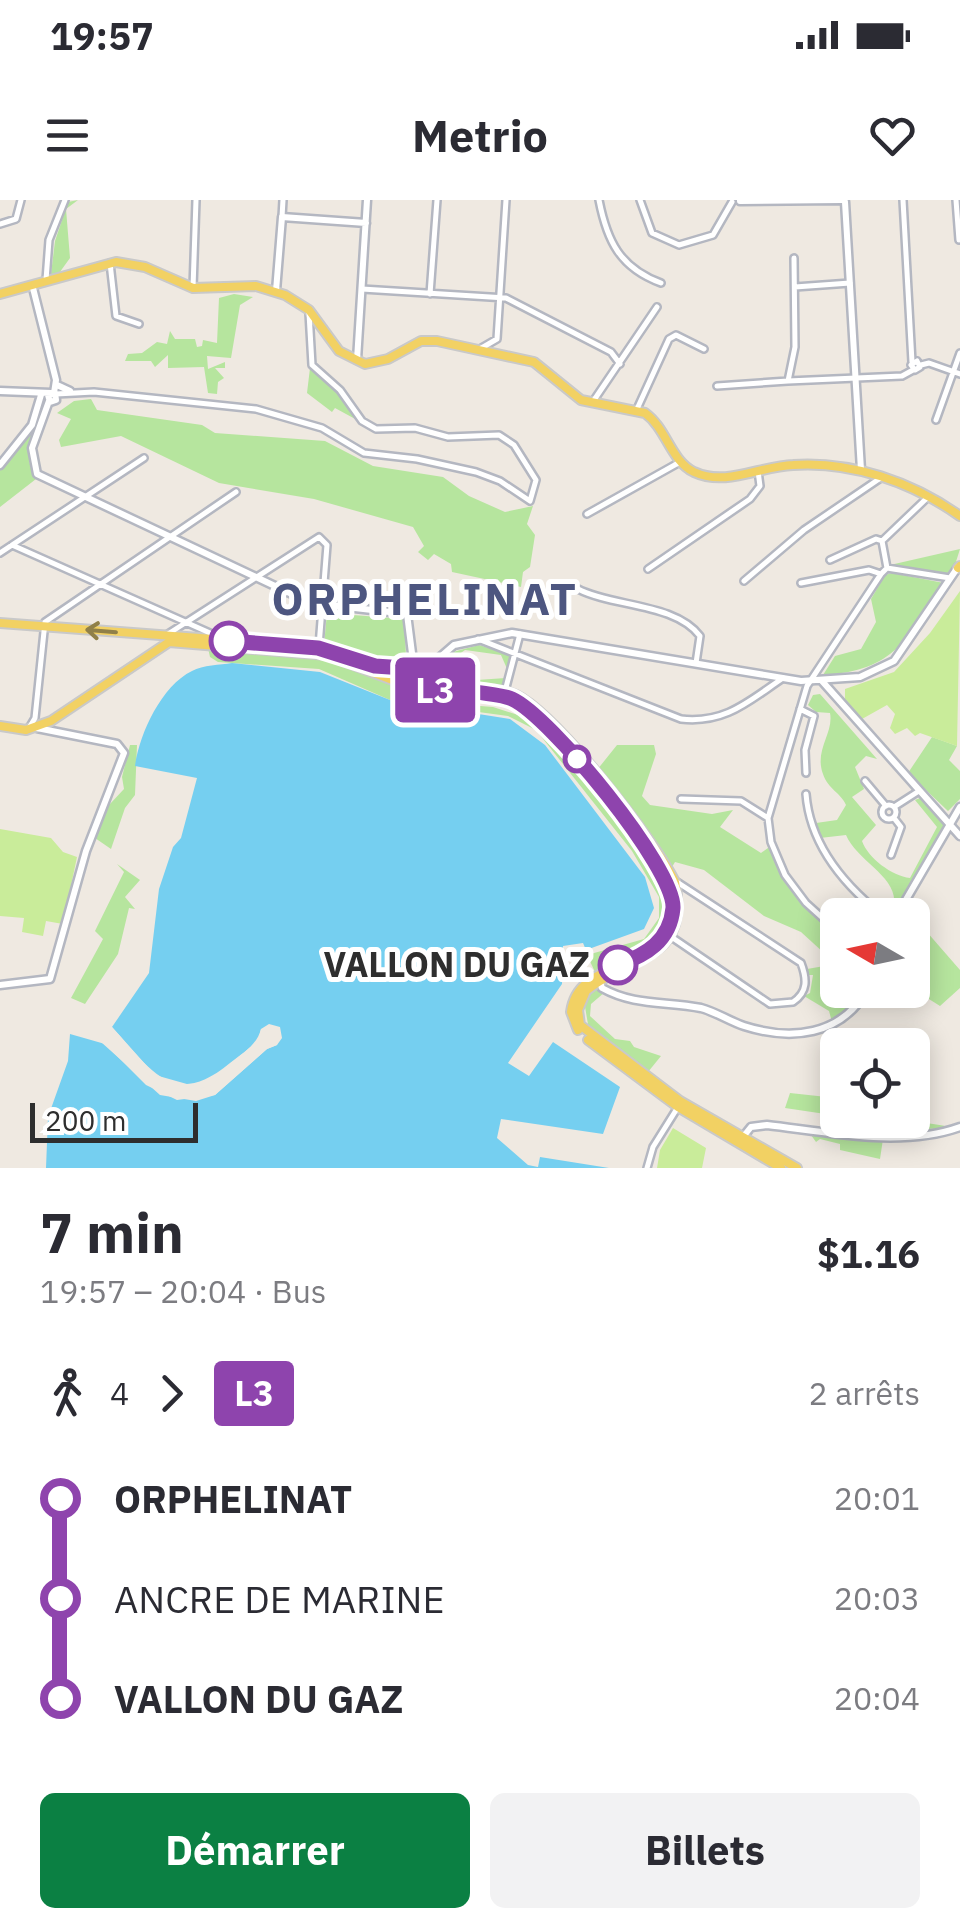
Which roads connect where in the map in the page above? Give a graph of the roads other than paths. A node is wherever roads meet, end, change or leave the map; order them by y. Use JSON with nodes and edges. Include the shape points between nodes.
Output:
{"nodes":[{"id":1,"x":21,"y":200,"type":"edge"},
{"id":2,"x":65,"y":200,"type":"edge"},
{"id":3,"x":196,"y":200,"type":"edge"},
{"id":4,"x":283,"y":200,"type":"edge"},
{"id":5,"x":367,"y":200,"type":"edge"},
{"id":6,"x":437,"y":200,"type":"edge"},
{"id":7,"x":506,"y":200,"type":"edge"},
{"id":8,"x":599,"y":200,"type":"edge"},
{"id":9,"x":640,"y":200,"type":"edge"},
{"id":10,"x":903,"y":200,"type":"edge"},
{"id":11,"x":956,"y":200,"type":"edge"},
{"id":12,"x":736,"y":201,"type":"edge"},
{"id":13,"x":844,"y":201,"type":"edge"},
{"id":14,"x":282,"y":217,"type":"junction"},
{"id":15,"x":366,"y":223,"type":"junction"},
{"id":16,"x":0,"y":224,"type":"edge"},
{"id":17,"x":959,"y":240,"type":"edge"},
{"id":18,"x":794,"y":258,"type":"dead end"},
{"id":19,"x":110,"y":263,"type":"junction"},
{"id":20,"x":47,"y":283,"type":"junction"},
{"id":21,"x":661,"y":283,"type":"dead end"},
{"id":22,"x":850,"y":283,"type":"junction"},
{"id":23,"x":795,"y":287,"type":"junction"},
{"id":24,"x":33,"y":288,"type":"junction"},
{"id":25,"x":194,"y":288,"type":"junction"},
{"id":26,"x":362,"y":289,"type":"junction"},
{"id":27,"x":276,"y":291,"type":"junction"},
{"id":28,"x":0,"y":294,"type":"edge"},
{"id":29,"x":430,"y":294,"type":"junction"},
{"id":30,"x":500,"y":298,"type":"junction"},
{"id":31,"x":657,"y":306,"type":"dead end"},
{"id":32,"x":309,"y":310,"type":"junction"},
{"id":33,"x":139,"y":324,"type":"dead end"},
{"id":34,"x":704,"y":349,"type":"dead end"},
{"id":35,"x":477,"y":352,"type":"junction"},
{"id":36,"x":960,"y":353,"type":"edge"},
{"id":37,"x":357,"y":361,"type":"junction"},
{"id":38,"x":620,"y":364,"type":"junction"},
{"id":39,"x":913,"y":366,"type":"junction"},
{"id":40,"x":957,"y":373,"type":"edge"},
{"id":41,"x":788,"y":380,"type":"junction"},
{"id":42,"x":855,"y":380,"type":"junction"},
{"id":43,"x":717,"y":386,"type":"dead end"},
{"id":44,"x":0,"y":390,"type":"edge"},
{"id":45,"x":72,"y":392,"type":"junction"},
{"id":46,"x":47,"y":394,"type":"junction"},
{"id":47,"x":592,"y":402,"type":"junction"},
{"id":48,"x":35,"y":407,"type":"junction"},
{"id":49,"x":637,"y":409,"type":"junction"},
{"id":50,"x":936,"y":420,"type":"dead end"},
{"id":51,"x":144,"y":458,"type":"dead end"},
{"id":52,"x":680,"y":462,"type":"junction"},
{"id":53,"x":0,"y":464,"type":"edge"},
{"id":54,"x":860,"y":470,"type":"junction"},
{"id":55,"x":758,"y":471,"type":"junction"},
{"id":56,"x":882,"y":477,"type":"junction"},
{"id":57,"x":236,"y":492,"type":"dead end"},
{"id":58,"x":84,"y":497,"type":"junction"},
{"id":59,"x":928,"y":497,"type":"junction"},
{"id":60,"x":588,"y":514,"type":"dead end"},
{"id":61,"x":960,"y":516,"type":"edge"},
{"id":62,"x":171,"y":537,"type":"junction"},
{"id":63,"x":882,"y":541,"type":"junction"},
{"id":64,"x":12,"y":545,"type":"junction"},
{"id":65,"x":0,"y":554,"type":"edge"},
{"id":66,"x":830,"y":560,"type":"dead end"},
{"id":67,"x":959,"y":566,"type":"edge"},
{"id":68,"x":887,"y":568,"type":"junction"},
{"id":69,"x":648,"y":569,"type":"dead end"},
{"id":70,"x":881,"y":574,"type":"junction"},
{"id":71,"x":258,"y":577,"type":"junction"},
{"id":72,"x":950,"y":578,"type":"junction"},
{"id":73,"x":744,"y":581,"type":"dead end"},
{"id":74,"x":98,"y":584,"type":"junction"},
{"id":75,"x":802,"y":584,"type":"dead end"},
{"id":76,"x":578,"y":588,"type":"dead end"},
{"id":77,"x":322,"y":606,"type":"junction"},
{"id":78,"x":0,"y":623,"type":"edge"},
{"id":79,"x":188,"y":625,"type":"junction"},
{"id":80,"x":43,"y":626,"type":"junction"},
{"id":81,"x":144,"y":634,"type":"junction"},
{"id":82,"x":520,"y":634,"type":"junction"},
{"id":83,"x":475,"y":638,"type":"junction"},
{"id":84,"x":167,"y":639,"type":"junction"},
{"id":85,"x":225,"y":640,"type":"junction"},
{"id":86,"x":318,"y":648,"type":"junction"},
{"id":87,"x":516,"y":655,"type":"junction"},
{"id":88,"x":143,"y":657,"type":"junction"},
{"id":89,"x":412,"y":661,"type":"junction"},
{"id":90,"x":696,"y":663,"type":"junction"},
{"id":91,"x":432,"y":666,"type":"junction"},
{"id":92,"x":404,"y":668,"type":"junction"},
{"id":93,"x":436,"y":676,"type":"junction"},
{"id":94,"x":786,"y":677,"type":"junction"},
{"id":95,"x":845,"y":680,"type":"junction"},
{"id":96,"x":816,"y":681,"type":"junction"},
{"id":97,"x":402,"y":684,"type":"junction"},
{"id":98,"x":428,"y":692,"type":"junction"},
{"id":99,"x":506,"y":695,"type":"junction"},
{"id":100,"x":840,"y":702,"type":"junction"},
{"id":101,"x":800,"y":709,"type":"junction"},
{"id":102,"x":50,"y":721,"type":"junction"},
{"id":103,"x":544,"y":721,"type":"junction"},
{"id":104,"x":0,"y":726,"type":"edge"},
{"id":105,"x":559,"y":727,"type":"junction"},
{"id":106,"x":31,"y":729,"type":"junction"},
{"id":107,"x":52,"y":732,"type":"junction"},
{"id":108,"x":806,"y":773,"type":"dead end"},
{"id":109,"x":865,"y":780,"type":"dead end"},
{"id":110,"x":920,"y":791,"type":"junction"},
{"id":111,"x":806,"y":794,"type":"dead end"},
{"id":112,"x":681,"y":799,"type":"dead end"},
{"id":113,"x":886,"y":806,"type":"junction"},
{"id":114,"x":894,"y":807,"type":"junction"},
{"id":115,"x":934,"y":807,"type":"junction"},
{"id":116,"x":960,"y":807,"type":"edge"},
{"id":117,"x":768,"y":818,"type":"junction"},
{"id":118,"x":894,"y":818,"type":"junction"},
{"id":119,"x":950,"y":825,"type":"junction"},
{"id":120,"x":960,"y":836,"type":"edge"},
{"id":121,"x":891,"y":855,"type":"dead end"},
{"id":122,"x":660,"y":868,"type":"junction"},
{"id":123,"x":675,"y":882,"type":"junction"},
{"id":124,"x":865,"y":898,"type":"edge"},
{"id":125,"x":907,"y":898,"type":"edge"},
{"id":126,"x":672,"y":900,"type":"junction"},
{"id":127,"x":820,"y":916,"type":"edge"},
{"id":128,"x":671,"y":920,"type":"junction"},
{"id":129,"x":670,"y":936,"type":"junction"},
{"id":130,"x":657,"y":946,"type":"junction"},
{"id":131,"x":598,"y":978,"type":"junction"},
{"id":132,"x":0,"y":985,"type":"edge"},
{"id":133,"x":852,"y":1008,"type":"edge"},
{"id":134,"x":660,"y":1086,"type":"junction"},
{"id":135,"x":678,"y":1107,"type":"junction"},
{"id":136,"x":706,"y":1121,"type":"junction"},
{"id":137,"x":960,"y":1127,"type":"edge"},
{"id":138,"x":742,"y":1139,"type":"junction"},
{"id":139,"x":770,"y":1162,"type":"junction"},
{"id":140,"x":648,"y":1168,"type":"edge"},
{"id":141,"x":781,"y":1168,"type":"edge"},
{"id":142,"x":798,"y":1168,"type":"edge"}],
"edges":[{"from":1,"to":16,"type":"street","via":[[16,219]]},
{"from":2,"to":20,"type":"street","via":[[50,240]]},
{"from":3,"to":25,"type":"street"},
{"from":4,"to":14,"type":"street"},
{"from":5,"to":15,"type":"street"},
{"from":6,"to":29,"type":"street"},
{"from":7,"to":30,"type":"street"},
{"from":8,"to":21,"type":"street","via":[[614,249],[638,274]]},
{"from":9,"to":12,"type":"street","via":[[652,232],[679,245],[713,235]]},
{"from":10,"to":39,"type":"street"},
{"from":11,"to":17,"type":"street"},
{"from":12,"to":13,"type":"street"},
{"from":13,"to":22,"type":"street"},
{"from":14,"to":15,"type":"street"},
{"from":14,"to":27,"type":"street"},
{"from":15,"to":26,"type":"street"},
{"from":18,"to":23,"type":"street"},
{"from":19,"to":20,"type":"main road"},
{"from":19,"to":25,"type":"main road","via":[[136,264]]},
{"from":19,"to":33,"type":"street","via":[[116,316]]},
{"from":20,"to":24,"type":"main road"},
{"from":22,"to":23,"type":"street"},
{"from":22,"to":42,"type":"street"},
{"from":23,"to":41,"type":"street","via":[[796,346]]},
{"from":24,"to":28,"type":"main road"},
{"from":24,"to":46,"type":"street"},
{"from":25,"to":27,"type":"main road"},
{"from":26,"to":29,"type":"street"},
{"from":26,"to":37,"type":"street"},
{"from":27,"to":32,"type":"main road"},
{"from":29,"to":30,"type":"street"},
{"from":30,"to":35,"type":"street","via":[[497,339]]},
{"from":30,"to":38,"type":"street","via":[[611,352]]},
{"from":31,"to":38,"type":"street"},
{"from":32,"to":37,"type":"main road","via":[[332,345]]},
{"from":32,"to":45,"type":"street","via":[[312,365],[362,422],[448,437],[499,435],[514,445],[536,480],[530,501],[476,472],[364,453],[322,428],[256,410]]},
{"from":34,"to":49,"type":"street","via":[[676,335],[669,339]]},
{"from":35,"to":37,"type":"main road","via":[[428,340],[388,360]]},
{"from":35,"to":47,"type":"main road","via":[[539,365]]},
{"from":36,"to":40,"type":"street"},
{"from":38,"to":47,"type":"street"},
{"from":39,"to":40,"type":"street","via":[[929,363]]},
{"from":39,"to":42,"type":"street","via":[[908,376]]},
{"from":40,"to":50,"type":"street"},
{"from":41,"to":42,"type":"street"},
{"from":41,"to":43,"type":"street"},
{"from":42,"to":54,"type":"street"},
{"from":44,"to":46,"type":"street"},
{"from":45,"to":46,"type":"street"},
{"from":45,"to":46,"type":"street"},
{"from":46,"to":48,"type":"street"},
{"from":46,"to":48,"type":"street"},
{"from":46,"to":58,"type":"street","via":[[32,448],[34,470]]},
{"from":47,"to":49,"type":"main road"},
{"from":48,"to":53,"type":"street","via":[[28,432]]},
{"from":49,"to":52,"type":"main road","via":[[654,420]]},
{"from":51,"to":58,"type":"street"},
{"from":52,"to":55,"type":"main road","via":[[711,477]]},
{"from":52,"to":60,"type":"street"},
{"from":54,"to":55,"type":"main road","via":[[793,464]]},
{"from":54,"to":56,"type":"main road"},
{"from":55,"to":69,"type":"street","via":[[760,486],[750,499]]},
{"from":56,"to":59,"type":"main road"},
{"from":56,"to":73,"type":"street"},
{"from":57,"to":62,"type":"street"},
{"from":58,"to":62,"type":"street"},
{"from":58,"to":64,"type":"street"},
{"from":59,"to":61,"type":"main road"},
{"from":59,"to":63,"type":"street"},
{"from":62,"to":71,"type":"street"},
{"from":62,"to":74,"type":"street"},
{"from":63,"to":66,"type":"street"},
{"from":63,"to":68,"type":"street"},
{"from":64,"to":65,"type":"street"},
{"from":64,"to":74,"type":"street"},
{"from":67,"to":72,"type":"street"},
{"from":68,"to":70,"type":"street"},
{"from":68,"to":72,"type":"street"},
{"from":70,"to":75,"type":"street","via":[[869,570]]},
{"from":70,"to":96,"type":"street"},
{"from":71,"to":77,"type":"street"},
{"from":71,"to":77,"type":"street","via":[[309,540],[325,539]]},
{"from":71,"to":79,"type":"street"},
{"from":72,"to":95,"type":"street","via":[[894,661]]},
{"from":74,"to":79,"type":"street"},
{"from":74,"to":80,"type":"street"},
{"from":76,"to":90,"type":"street","via":[[688,624],[700,636]]},
{"from":77,"to":86,"type":"street"},
{"from":77,"to":89,"type":"street","via":[[408,614]]},
{"from":78,"to":80,"type":"main road"},
{"from":79,"to":84,"type":"street"},
{"from":79,"to":85,"type":"street"},
{"from":81,"to":80,"type":"main road","one_way":true},
{"from":80,"to":106,"type":"street"},
{"from":81,"to":84,"type":"main road"},
{"from":81,"to":88,"type":"main road","via":[[150,643]]},
{"from":82,"to":83,"type":"street"},
{"from":82,"to":87,"type":"street"},
{"from":82,"to":90,"type":"street"},
{"from":83,"to":87,"type":"street"},
{"from":83,"to":91,"type":"street","via":[[454,645]]},
{"from":84,"to":85,"type":"main road"},
{"from":84,"to":88,"type":"main road"},
{"from":84,"to":97,"type":"main road","via":[[328,655]]},
{"from":85,"to":86,"type":"main road"},
{"from":86,"to":92,"type":"main road"},
{"from":87,"to":94,"type":"street","via":[[699,721],[733,712]]},
{"from":87,"to":99,"type":"street"},
{"from":88,"to":102,"type":"main road"},
{"from":89,"to":91,"type":"main road"},
{"from":89,"to":92,"type":"main road"},
{"from":90,"to":94,"type":"street"},
{"from":91,"to":93,"type":"main road"},
{"from":92,"to":97,"type":"main road"},
{"from":93,"to":98,"type":"main road"},
{"from":93,"to":99,"type":"main road","via":[[452,687]]},
{"from":94,"to":96,"type":"street"},
{"from":95,"to":96,"type":"street"},
{"from":95,"to":100,"type":"street","via":[[837,690]]},
{"from":96,"to":100,"type":"street"},
{"from":96,"to":101,"type":"street"},
{"from":97,"to":98,"type":"main road","via":[[413,694]]},
{"from":98,"to":99,"type":"main road"},
{"from":99,"to":103,"type":"main road"},
{"from":99,"to":105,"type":"main road","via":[[528,701]]},
{"from":100,"to":110,"type":"street"},
{"from":101,"to":108,"type":"street","via":[[814,716]]},
{"from":101,"to":117,"type":"street"},
{"from":102,"to":106,"type":"main road"},
{"from":102,"to":107,"type":"street"},
{"from":103,"to":105,"type":"main road"},
{"from":103,"to":122,"type":"main road"},
{"from":104,"to":106,"type":"main road"},
{"from":105,"to":123,"type":"main road"},
{"from":106,"to":107,"type":"street"},
{"from":107,"to":132,"type":"street","via":[[117,744],[124,753],[86,851],[50,979]]},
{"from":109,"to":113,"type":"street"},
{"from":110,"to":114,"type":"street"},
{"from":110,"to":115,"type":"street"},
{"from":111,"to":124,"type":"street","via":[[809,821],[830,864]]},
{"from":112,"to":117,"type":"street","via":[[741,801]]},
{"from":113,"to":114,"type":"street"},
{"from":113,"to":118,"type":"street","via":[[883,816]]},
{"from":114,"to":118,"type":"street"},
{"from":115,"to":116,"type":"street"},
{"from":115,"to":119,"type":"street"},
{"from":116,"to":119,"type":"street"},
{"from":117,"to":127,"type":"street","via":[[786,875]]},
{"from":118,"to":121,"type":"street","via":[[901,827]]},
{"from":119,"to":120,"type":"street"},
{"from":119,"to":125,"type":"street"},
{"from":122,"to":123,"type":"street"},
{"from":122,"to":126,"type":"main road"},
{"from":123,"to":126,"type":"street"},
{"from":123,"to":129,"type":"main road","via":[[678,908]]},
{"from":123,"to":129,"type":"street","via":[[801,963],[803,992],[793,1002],[770,1004]]},
{"from":126,"to":128,"type":"main road"},
{"from":128,"to":129,"type":"street"},
{"from":128,"to":130,"type":"main road"},
{"from":129,"to":130,"type":"street"},
{"from":129,"to":131,"type":"main road","via":[[651,958]]},
{"from":130,"to":131,"type":"main road"},
{"from":131,"to":133,"type":"street","via":[[604,989],[627,998],[697,1007],[789,1034],[842,1021]]},
{"from":131,"to":134,"type":"main road","via":[[579,1003],[587,1034]]},
{"from":131,"to":135,"type":"main road","via":[[575,996],[577,1029]]},
{"from":134,"to":135,"type":"street"},
{"from":134,"to":136,"type":"main road"},
{"from":135,"to":136,"type":"main road"},
{"from":135,"to":140,"type":"street","via":[[652,1147]]},
{"from":136,"to":138,"type":"main road"},
{"from":136,"to":139,"type":"main road"},
{"from":137,"to":138,"type":"street","via":[[940,1134],[851,1134],[767,1124],[751,1127]]},
{"from":138,"to":139,"type":"street"},
{"from":138,"to":142,"type":"main road"},
{"from":139,"to":141,"type":"main road"}]}
